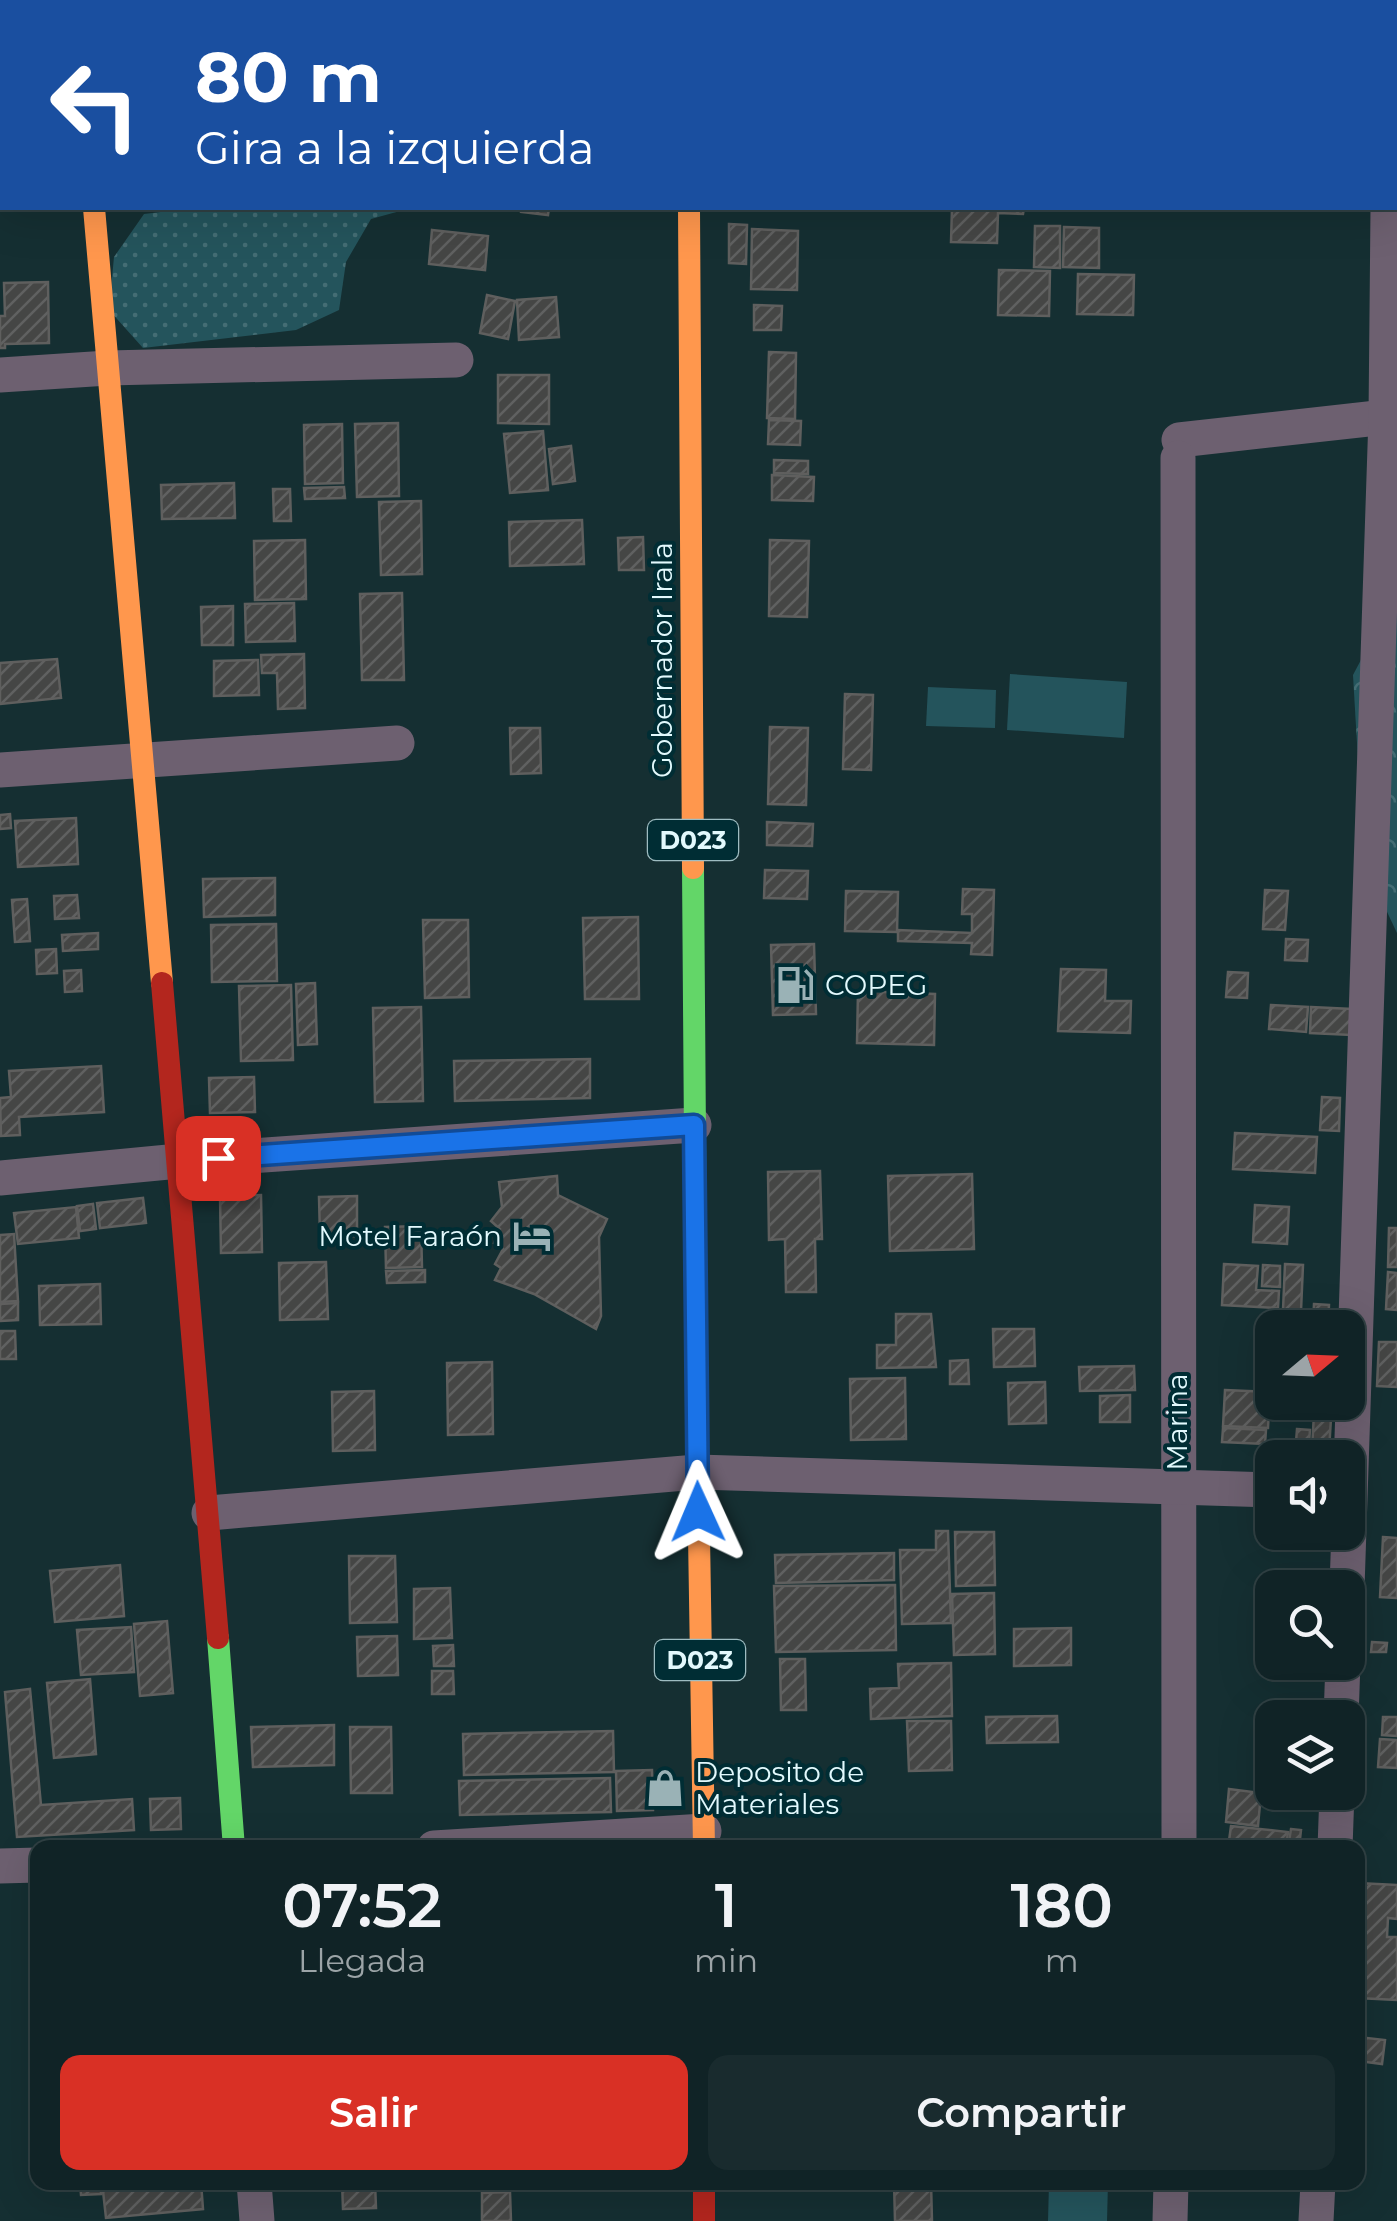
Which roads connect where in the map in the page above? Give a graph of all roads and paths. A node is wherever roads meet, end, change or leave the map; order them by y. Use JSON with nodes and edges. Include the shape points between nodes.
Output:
{"nodes":[{"id":1,"x":94,"y":210,"type":"edge"},
{"id":2,"x":688,"y":210,"type":"edge"},
{"id":3,"x":1388,"y":210,"type":"edge"},
{"id":4,"x":456,"y":360,"type":"dead end"},
{"id":5,"x":108,"y":368,"type":"junction"},
{"id":6,"x":0,"y":375,"type":"edge"},
{"id":7,"x":1386,"y":417,"type":"junction"},
{"id":8,"x":397,"y":744,"type":"dead end"},
{"id":9,"x":143,"y":760,"type":"junction"},
{"id":10,"x":0,"y":770,"type":"edge"},
{"id":11,"x":694,"y":1125,"type":"junction"},
{"id":12,"x":179,"y":1160,"type":"junction"},
{"id":13,"x":0,"y":1178,"type":"edge"},
{"id":14,"x":1351,"y":1440,"type":"edge"},
{"id":15,"x":697,"y":1472,"type":"junction"},
{"id":16,"x":1177,"y":1488,"type":"junction"},
{"id":17,"x":1255,"y":1490,"type":"edge"},
{"id":18,"x":210,"y":1513,"type":"junction"},
{"id":19,"x":1337,"y":1810,"type":"edge"},
{"id":20,"x":704,"y":1839,"type":"edge"},
{"id":21,"x":233,"y":1840,"type":"edge"},
{"id":22,"x":674,"y":1840,"type":"edge"},
{"id":23,"x":1180,"y":1840,"type":"edge"},
{"id":24,"x":1335,"y":1840,"type":"edge"},
{"id":25,"x":30,"y":1865,"type":"edge"},
{"id":26,"x":0,"y":1866,"type":"edge"},
{"id":27,"x":255,"y":2190,"type":"edge"},
{"id":28,"x":704,"y":2190,"type":"edge"},
{"id":29,"x":1171,"y":2190,"type":"edge"},
{"id":30,"x":1318,"y":2190,"type":"edge"},
{"id":31,"x":257,"y":2221,"type":"edge"},
{"id":32,"x":704,"y":2221,"type":"edge"},
{"id":33,"x":1170,"y":2221,"type":"edge"},
{"id":34,"x":1316,"y":2221,"type":"edge"}],
"edges":[{"from":1,"to":5,"type":"main road"},
{"from":2,"to":11,"type":"main road","name":"Gobernador Irala","number":"D023"},
{"from":3,"to":7,"type":"street"},
{"from":4,"to":5,"type":"street"},
{"from":5,"to":6,"type":"street"},
{"from":5,"to":9,"type":"main road"},
{"from":7,"to":14,"type":"street"},
{"from":7,"to":16,"type":"street","name":"Marina","via":[[1178,448]]},
{"from":8,"to":9,"type":"street"},
{"from":9,"to":10,"type":"street"},
{"from":9,"to":12,"type":"main road"},
{"from":11,"to":12,"type":"street"},
{"from":11,"to":15,"type":"main road","name":"Gobernador Irala","number":"D023"},
{"from":12,"to":13,"type":"street"},
{"from":12,"to":18,"type":"main road"},
{"from":15,"to":16,"type":"street"},
{"from":15,"to":18,"type":"street"},
{"from":15,"to":20,"type":"main road","number":"D023"},
{"from":16,"to":17,"type":"street"},
{"from":16,"to":23,"type":"street","name":"Marina"},
{"from":18,"to":21,"type":"main road"},
{"from":19,"to":24,"type":"street"},
{"from":20,"to":22,"type":"street"},
{"from":25,"to":26,"type":"street"},
{"from":27,"to":31,"type":"street"},
{"from":28,"to":32,"type":"main road"},
{"from":29,"to":33,"type":"street"},
{"from":30,"to":34,"type":"street"}]}
